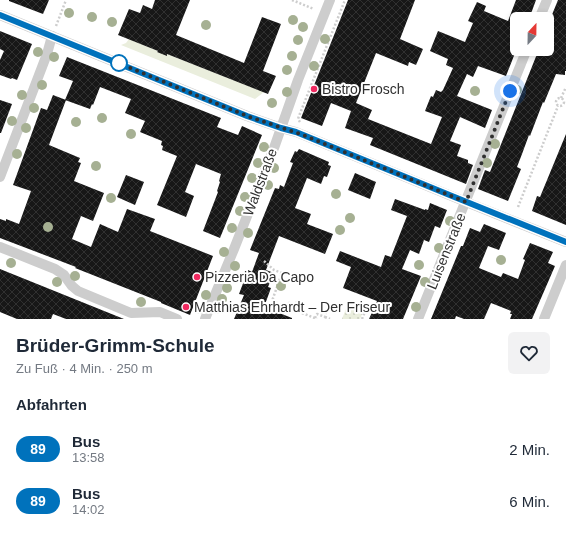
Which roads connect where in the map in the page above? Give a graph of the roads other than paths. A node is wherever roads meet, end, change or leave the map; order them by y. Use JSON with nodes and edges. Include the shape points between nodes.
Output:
{"nodes":[{"id":1,"x":330,"y":0,"type":"edge"},
{"id":2,"x":547,"y":0,"type":"edge"},
{"id":3,"x":542,"y":12,"type":"edge"},
{"id":4,"x":0,"y":15,"type":"edge"},
{"id":5,"x":52,"y":36,"type":"junction"},
{"id":6,"x":524,"y":56,"type":"edge"},
{"id":7,"x":281,"y":128,"type":"junction"},
{"id":8,"x":0,"y":177,"type":"edge"},
{"id":9,"x":466,"y":202,"type":"junction"},
{"id":10,"x":566,"y":242,"type":"edge"},
{"id":11,"x":0,"y":247,"type":"edge"},
{"id":12,"x":566,"y":265,"type":"edge"},
{"id":13,"x":177,"y":319,"type":"edge"},
{"id":14,"x":205,"y":319,"type":"edge"},
{"id":15,"x":418,"y":319,"type":"edge"},
{"id":16,"x":544,"y":319,"type":"edge"}],
"edges":[{"from":1,"to":7,"type":"street","name":"Waldstraße"},
{"from":2,"to":3,"type":"street"},
{"from":4,"to":5,"type":"street"},
{"from":5,"to":7,"type":"street"},
{"from":5,"to":8,"type":"street"},
{"from":6,"to":9,"type":"street","name":"Luisenstraße"},
{"from":7,"to":9,"type":"street"},
{"from":7,"to":14,"type":"street","name":"Waldstraße"},
{"from":9,"to":10,"type":"street"},
{"from":9,"to":15,"type":"street","name":"Luisenstraße"},
{"from":11,"to":13,"type":"street","via":[[55,269],[78,291],[131,313],[160,312]]},
{"from":12,"to":16,"type":"street"}]}
